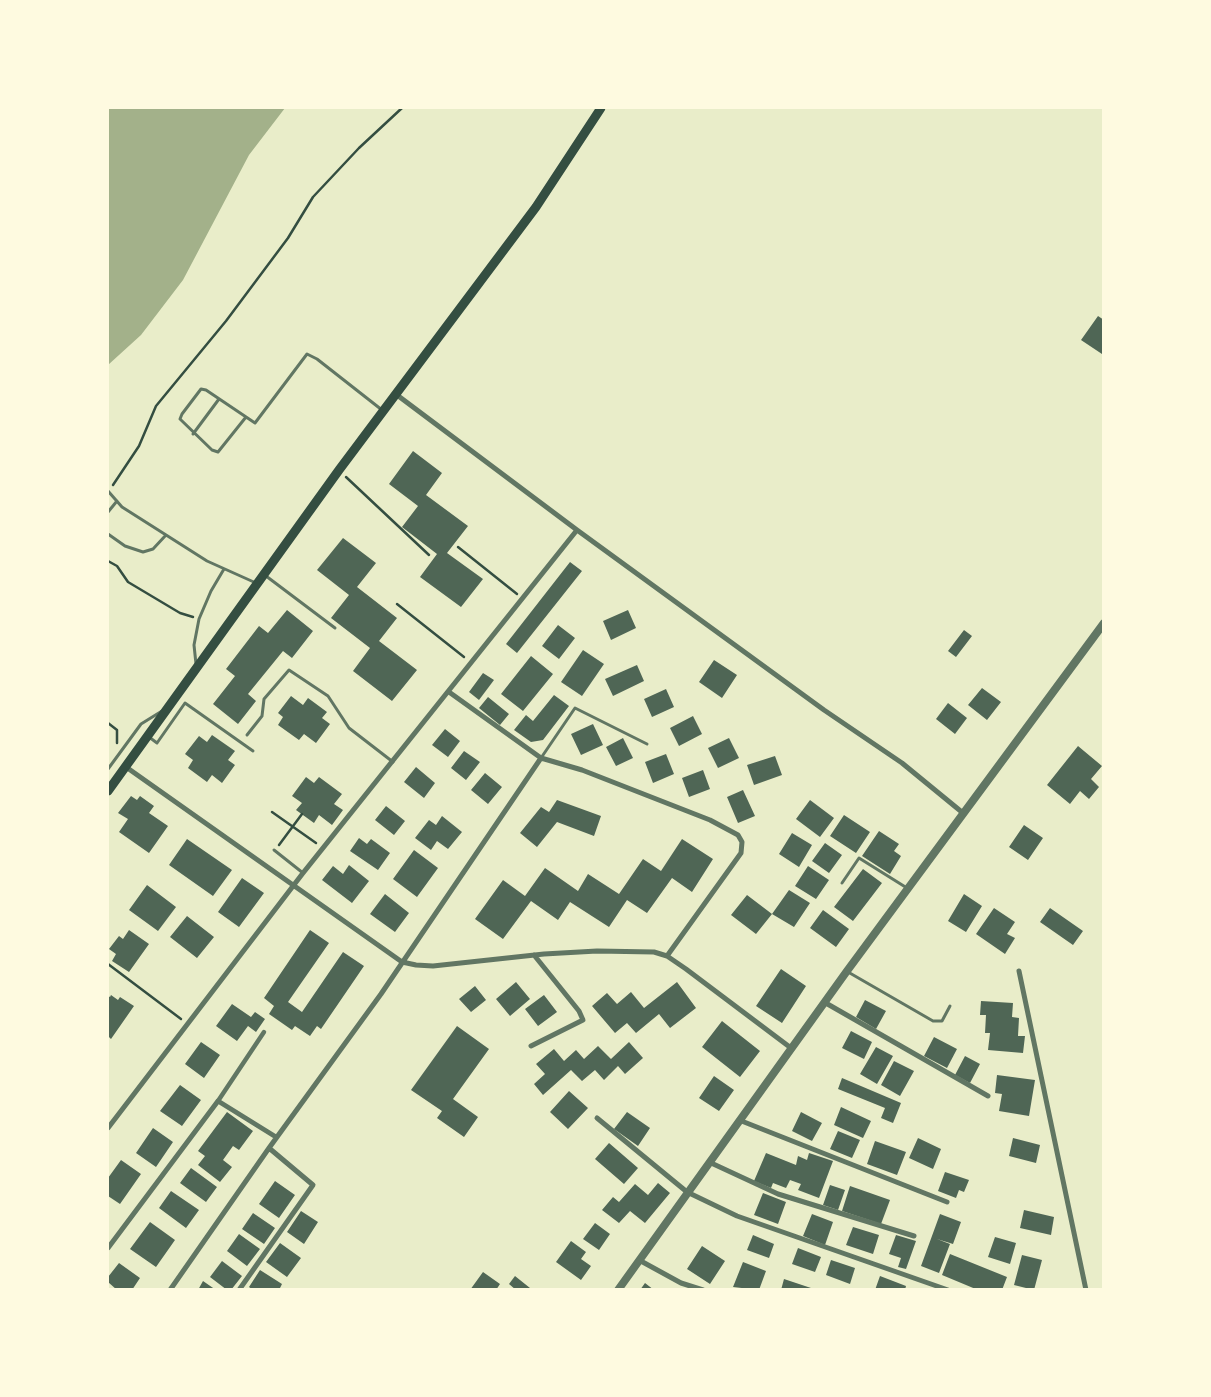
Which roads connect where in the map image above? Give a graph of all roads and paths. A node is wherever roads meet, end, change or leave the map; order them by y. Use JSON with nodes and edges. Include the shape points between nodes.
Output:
{"nodes":[{"id":1,"x":402,"y":108,"type":"edge"},
{"id":2,"x":601,"y":108,"type":"edge"},
{"id":3,"x":397,"y":395,"type":"junction"},
{"id":4,"x":219,"y":399,"type":"junction"},
{"id":5,"x":384,"y":412,"type":"junction"},
{"id":6,"x":246,"y":417,"type":"junction"},
{"id":7,"x":193,"y":434,"type":"junction"},
{"id":8,"x":339,"y":470,"type":"junction"},
{"id":9,"x":108,"y":492,"type":"edge"},
{"id":10,"x":117,"y":502,"type":"junction"},
{"id":11,"x":108,"y":512,"type":"edge"},
{"id":12,"x":577,"y":530,"type":"junction"},
{"id":13,"x":108,"y":534,"type":"edge"},
{"id":14,"x":166,"y":534,"type":"junction"},
{"id":15,"x":458,"y":547,"type":"dead end"},
{"id":16,"x":429,"y":555,"type":"dead end"},
{"id":17,"x":108,"y":561,"type":"edge"},
{"id":18,"x":224,"y":569,"type":"junction"},
{"id":19,"x":263,"y":574,"type":"junction"},
{"id":20,"x":257,"y":584,"type":"junction"},
{"id":21,"x":522,"y":598,"type":"junction"},
{"id":22,"x":397,"y":604,"type":"dead end"},
{"id":23,"x":199,"y":619,"type":"junction"},
{"id":24,"x":1104,"y":623,"type":"edge"},
{"id":25,"x":335,"y":628,"type":"dead end"},
{"id":26,"x":471,"y":662,"type":"junction"},
{"id":27,"x":197,"y":668,"type":"junction"},
{"id":28,"x":449,"y":692,"type":"junction"},
{"id":29,"x":169,"y":706,"type":"junction"},
{"id":30,"x":246,"y":734,"type":"dead end"},
{"id":31,"x":148,"y":737,"type":"junction"},
{"id":32,"x":647,"y":744,"type":"dead end"},
{"id":33,"x":252,"y":751,"type":"dead end"},
{"id":34,"x":541,"y":758,"type":"junction"},
{"id":35,"x":394,"y":762,"type":"junction"},
{"id":36,"x":126,"y":767,"type":"junction"},
{"id":37,"x":108,"y":768,"type":"edge"},
{"id":38,"x":108,"y":792,"type":"edge"},
{"id":39,"x":272,"y":812,"type":"dead end"},
{"id":40,"x":963,"y":813,"type":"junction"},
{"id":41,"x":302,"y":814,"type":"dead end"},
{"id":42,"x":292,"y":827,"type":"junction"},
{"id":43,"x":323,"y":849,"type":"junction"},
{"id":44,"x":274,"y":850,"type":"joint"},
{"id":45,"x":304,"y":873,"type":"junction"},
{"id":46,"x":842,"y":883,"type":"dead end"},
{"id":47,"x":294,"y":886,"type":"junction"},
{"id":48,"x":907,"y":888,"type":"junction"},
{"id":49,"x":534,"y":955,"type":"junction"},
{"id":50,"x":667,"y":956,"type":"junction"},
{"id":51,"x":402,"y":962,"type":"junction"},
{"id":52,"x":108,"y":964,"type":"edge"},
{"id":53,"x":846,"y":971,"type":"junction"},
{"id":54,"x":1019,"y":971,"type":"dead end"},
{"id":55,"x":824,"y":1002,"type":"junction"},
{"id":56,"x":950,"y":1006,"type":"dead end"},
{"id":57,"x":187,"y":1022,"type":"junction"},
{"id":58,"x":264,"y":1032,"type":"dead end"},
{"id":59,"x":531,"y":1046,"type":"dead end"},
{"id":60,"x":791,"y":1048,"type":"junction"},
{"id":61,"x":988,"y":1096,"type":"dead end"},
{"id":62,"x":218,"y":1101,"type":"junction"},
{"id":63,"x":598,"y":1118,"type":"dead end"},
{"id":64,"x":739,"y":1120,"type":"junction"},
{"id":65,"x":108,"y":1128,"type":"edge"},
{"id":66,"x":276,"y":1137,"type":"junction"},
{"id":67,"x":269,"y":1148,"type":"junction"},
{"id":68,"x":709,"y":1162,"type":"junction"},
{"id":69,"x":687,"y":1192,"type":"junction"},
{"id":70,"x":946,"y":1202,"type":"dead end"},
{"id":71,"x":914,"y":1236,"type":"dead end"},
{"id":72,"x":108,"y":1248,"type":"edge"},
{"id":73,"x":639,"y":1260,"type":"junction"},
{"id":74,"x":170,"y":1290,"type":"edge"},
{"id":75,"x":239,"y":1290,"type":"edge"},
{"id":76,"x":618,"y":1290,"type":"edge"},
{"id":77,"x":703,"y":1290,"type":"edge"},
{"id":78,"x":948,"y":1290,"type":"edge"},
{"id":79,"x":1086,"y":1290,"type":"edge"}],
"edges":[{"from":1,"to":9,"type":"path","via":[[313,197],[288,238],[226,321],[156,406],[139,446]]},
{"from":2,"to":3,"type":"main road","via":[[541,199]]},
{"from":3,"to":5,"type":"main road"},
{"from":3,"to":12,"type":"street"},
{"from":4,"to":6,"type":"lane"},
{"from":4,"to":7,"type":"lane"},
{"from":4,"to":7,"type":"lane","via":[[206,390],[197,392],[180,420]]},
{"from":5,"to":6,"type":"lane","via":[[307,354],[255,423]]},
{"from":5,"to":8,"type":"main road"},
{"from":6,"to":7,"type":"lane","via":[[218,452]]},
{"from":8,"to":16,"type":"path"},
{"from":8,"to":19,"type":"main road"},
{"from":9,"to":10,"type":"lane"},
{"from":10,"to":11,"type":"lane"},
{"from":10,"to":14,"type":"lane"},
{"from":12,"to":21,"type":"street"},
{"from":12,"to":40,"type":"street","via":[[902,764]]},
{"from":13,"to":14,"type":"lane","via":[[125,546],[142,552],[153,549]]},
{"from":14,"to":18,"type":"lane"},
{"from":15,"to":21,"type":"path"},
{"from":17,"to":23,"type":"path","via":[[117,566],[128,582],[180,613]]},
{"from":18,"to":20,"type":"lane"},
{"from":18,"to":23,"type":"lane"},
{"from":19,"to":20,"type":"main road"},
{"from":19,"to":25,"type":"lane"},
{"from":20,"to":27,"type":"main road"},
{"from":21,"to":26,"type":"street"},
{"from":22,"to":26,"type":"path"},
{"from":23,"to":27,"type":"lane","via":[[194,646]]},
{"from":24,"to":40,"type":"street"},
{"from":26,"to":28,"type":"street"},
{"from":27,"to":29,"type":"main road"},
{"from":28,"to":34,"type":"street"},
{"from":28,"to":35,"type":"street"},
{"from":29,"to":31,"type":"main road"},
{"from":29,"to":37,"type":"lane","via":[[141,724]]},
{"from":30,"to":35,"type":"lane","via":[[262,716],[264,699],[288,670],[328,696],[349,728]]},
{"from":31,"to":33,"type":"lane","via":[[157,743],[185,703]]},
{"from":31,"to":36,"type":"main road"},
{"from":32,"to":34,"type":"lane","via":[[575,708]]},
{"from":34,"to":50,"type":"street","via":[[710,820],[738,835],[742,842],[741,853]]},
{"from":34,"to":51,"type":"street"},
{"from":35,"to":43,"type":"street"},
{"from":36,"to":38,"type":"main road"},
{"from":36,"to":47,"type":"street"},
{"from":39,"to":42,"type":"path"},
{"from":40,"to":48,"type":"street"},
{"from":41,"to":42,"type":"path"},
{"from":42,"to":43,"type":"path"},
{"from":42,"to":44,"type":"path"},
{"from":43,"to":45,"type":"street"},
{"from":44,"to":45,"type":"lane"},
{"from":45,"to":47,"type":"street"},
{"from":46,"to":48,"type":"lane","via":[[859,858]]},
{"from":47,"to":51,"type":"street"},
{"from":47,"to":57,"type":"street"},
{"from":48,"to":53,"type":"street"},
{"from":49,"to":50,"type":"street","via":[[638,951]]},
{"from":49,"to":51,"type":"street","via":[[433,966]]},
{"from":49,"to":59,"type":"street","via":[[579,1011],[582,1020]]},
{"from":50,"to":60,"type":"street"},
{"from":51,"to":66,"type":"street"},
{"from":52,"to":57,"type":"path"},
{"from":53,"to":55,"type":"street"},
{"from":53,"to":56,"type":"lane","via":[[933,1021],[942,1021]]},
{"from":54,"to":79,"type":"street"},
{"from":55,"to":60,"type":"street"},
{"from":55,"to":61,"type":"street"},
{"from":57,"to":65,"type":"street"},
{"from":58,"to":62,"type":"street"},
{"from":60,"to":64,"type":"street"},
{"from":62,"to":66,"type":"street"},
{"from":62,"to":72,"type":"street"},
{"from":63,"to":69,"type":"street"},
{"from":64,"to":68,"type":"street"},
{"from":64,"to":70,"type":"street"},
{"from":66,"to":67,"type":"street"},
{"from":67,"to":74,"type":"street"},
{"from":67,"to":75,"type":"street","via":[[313,1185]]},
{"from":68,"to":69,"type":"street"},
{"from":68,"to":71,"type":"street","via":[[778,1194]]},
{"from":69,"to":73,"type":"street"},
{"from":69,"to":78,"type":"street","via":[[737,1216]]},
{"from":73,"to":76,"type":"street"},
{"from":73,"to":77,"type":"street","via":[[681,1283]]}]}
